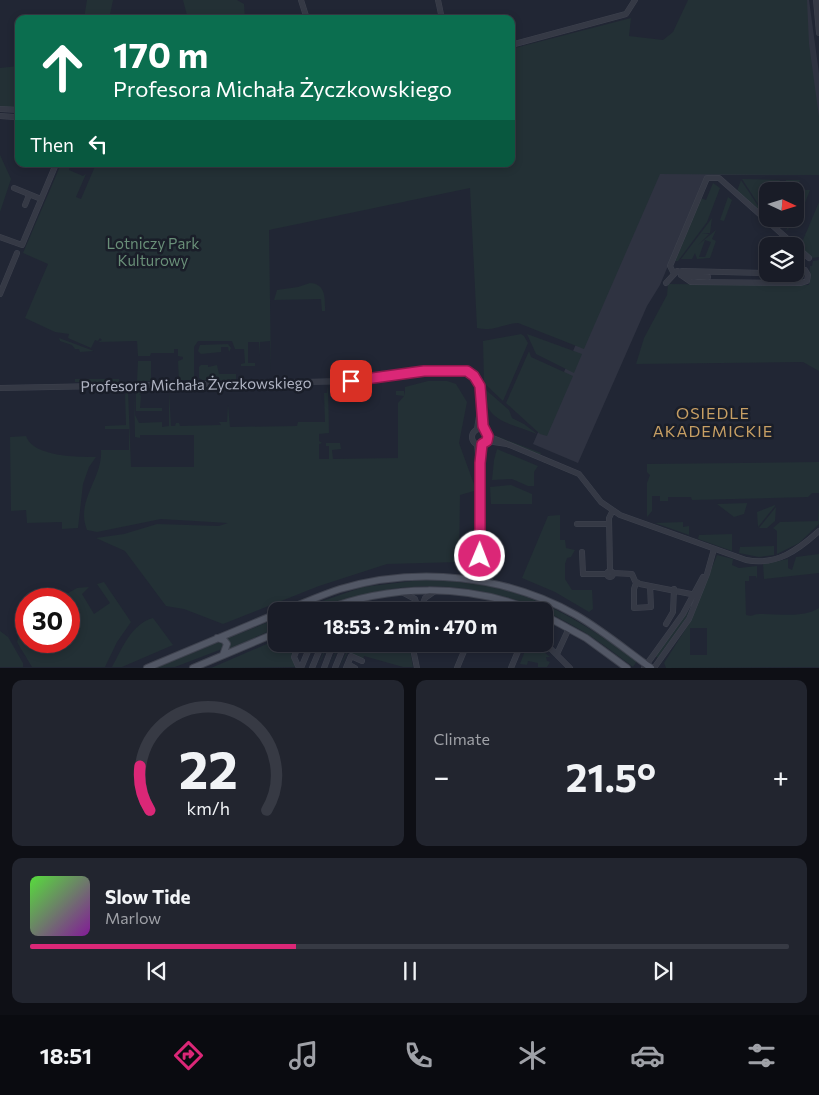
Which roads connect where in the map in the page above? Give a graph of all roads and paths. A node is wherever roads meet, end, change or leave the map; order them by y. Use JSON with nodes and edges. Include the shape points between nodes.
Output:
{"nodes":[{"id":1,"x":301,"y":0,"type":"edge"},
{"id":2,"x":438,"y":0,"type":"edge"},
{"id":3,"x":634,"y":0,"type":"edge"},
{"id":4,"x":816,"y":0,"type":"edge"},
{"id":5,"x":306,"y":15,"type":"edge"},
{"id":6,"x":441,"y":15,"type":"edge"},
{"id":7,"x":819,"y":33,"type":"edge"},
{"id":8,"x":515,"y":45,"type":"edge"},
{"id":9,"x":0,"y":109,"type":"edge"},
{"id":10,"x":15,"y":110,"type":"edge"},
{"id":11,"x":0,"y":116,"type":"edge"},
{"id":12,"x":14,"y":117,"type":"dead end"},
{"id":13,"x":55,"y":167,"type":"edge"},
{"id":14,"x":14,"y":188,"type":"dead end"},
{"id":15,"x":29,"y":194,"type":"junction"},
{"id":16,"x":41,"y":199,"type":"junction"},
{"id":17,"x":25,"y":204,"type":"dead end"},
{"id":18,"x":0,"y":237,"type":"edge"},
{"id":19,"x":18,"y":253,"type":"dead end"},
{"id":20,"x":809,"y":258,"type":"dead end"},
{"id":21,"x":804,"y":270,"type":"edge"},
{"id":22,"x":682,"y":273,"type":"junction"},
{"id":23,"x":759,"y":273,"type":"edge"},
{"id":24,"x":674,"y":274,"type":"junction"},
{"id":25,"x":708,"y":277,"type":"dead end"},
{"id":26,"x":803,"y":282,"type":"edge"},
{"id":27,"x":804,"y":282,"type":"edge"},
{"id":28,"x":666,"y":283,"type":"dead end"},
{"id":29,"x":0,"y":294,"type":"edge"},
{"id":30,"x":0,"y":387,"type":"edge"},
{"id":31,"x":480,"y":410,"type":"junction"},
{"id":32,"x":477,"y":429,"type":"junction"},
{"id":33,"x":484,"y":429,"type":"junction"},
{"id":34,"x":484,"y":441,"type":"junction"},
{"id":35,"x":612,"y":512,"type":"junction"},
{"id":36,"x":577,"y":524,"type":"dead end"},
{"id":37,"x":608,"y":524,"type":"junction"},
{"id":38,"x":819,"y":531,"type":"edge"},
{"id":39,"x":714,"y":549,"type":"junction"},
{"id":40,"x":582,"y":552,"type":"dead end"},
{"id":41,"x":708,"y":568,"type":"junction"},
{"id":42,"x":479,"y":569,"type":"junction"},
{"id":43,"x":610,"y":572,"type":"junction"},
{"id":44,"x":464,"y":578,"type":"junction"},
{"id":45,"x":492,"y":583,"type":"junction"},
{"id":46,"x":636,"y":583,"type":"junction"},
{"id":47,"x":650,"y":586,"type":"junction"},
{"id":48,"x":674,"y":589,"type":"junction"},
{"id":49,"x":437,"y":590,"type":"junction"},
{"id":50,"x":401,"y":591,"type":"junction"},
{"id":51,"x":691,"y":594,"type":"dead end"},
{"id":52,"x":307,"y":602,"type":"edge"},
{"id":53,"x":350,"y":602,"type":"edge"},
{"id":54,"x":416,"y":602,"type":"edge"},
{"id":55,"x":422,"y":602,"type":"edge"},
{"id":56,"x":505,"y":602,"type":"edge"},
{"id":57,"x":268,"y":617,"type":"edge"},
{"id":58,"x":553,"y":620,"type":"edge"},
{"id":59,"x":666,"y":624,"type":"dead end"},
{"id":60,"x":569,"y":628,"type":"junction"},
{"id":61,"x":268,"y":636,"type":"edge"},
{"id":62,"x":217,"y":638,"type":"junction"},
{"id":63,"x":553,"y":650,"type":"edge"},
{"id":64,"x":296,"y":652,"type":"edge"},
{"id":65,"x":307,"y":652,"type":"edge"},
{"id":66,"x":319,"y":652,"type":"edge"},
{"id":67,"x":330,"y":652,"type":"edge"},
{"id":68,"x":342,"y":652,"type":"edge"},
{"id":69,"x":414,"y":652,"type":"edge"},
{"id":70,"x":464,"y":652,"type":"edge"},
{"id":71,"x":518,"y":652,"type":"edge"},
{"id":72,"x":557,"y":654,"type":"junction"},
{"id":73,"x":222,"y":656,"type":"junction"},
{"id":74,"x":362,"y":661,"type":"dead end"},
{"id":75,"x":347,"y":666,"type":"edge"},
{"id":76,"x":649,"y":667,"type":"edge"},
{"id":77,"x":147,"y":668,"type":"edge"},
{"id":78,"x":193,"y":668,"type":"edge"},
{"id":79,"x":300,"y":668,"type":"edge"},
{"id":80,"x":312,"y":668,"type":"edge"},
{"id":81,"x":324,"y":668,"type":"edge"},
{"id":82,"x":335,"y":668,"type":"edge"},
{"id":83,"x":356,"y":668,"type":"edge"},
{"id":84,"x":417,"y":668,"type":"edge"},
{"id":85,"x":457,"y":668,"type":"edge"},
{"id":86,"x":511,"y":668,"type":"edge"},
{"id":87,"x":570,"y":668,"type":"edge"},
{"id":88,"x":627,"y":668,"type":"edge"}],
"edges":[{"from":1,"to":5,"type":"street"},
{"from":2,"to":6,"type":"street"},
{"from":3,"to":8,"type":"street","via":[[626,14]]},
{"from":4,"to":7,"type":"street"},
{"from":9,"to":10,"type":"street"},
{"from":11,"to":12,"type":"street"},
{"from":13,"to":16,"type":"street"},
{"from":14,"to":15,"type":"street"},
{"from":15,"to":16,"type":"street"},
{"from":15,"to":17,"type":"street"},
{"from":16,"to":18,"type":"street","via":[[22,246]]},
{"from":19,"to":29,"type":"street"},
{"from":20,"to":24,"type":"street","via":[[718,178],[707,178],[670,266]]},
{"from":21,"to":27,"type":"street","via":[[807,280]]},
{"from":22,"to":23,"type":"street"},
{"from":22,"to":24,"type":"street"},
{"from":22,"to":25,"type":"street","via":[[691,277]]},
{"from":22,"to":26,"type":"street","via":[[690,282]]},
{"from":24,"to":28,"type":"street"},
{"from":30,"to":31,"type":"street","name":"Profesora Michała Życzkowskiego","via":[[351,381],[460,370],[467,371],[477,380]]},
{"from":31,"to":32,"type":"street","name":"Profesora Michała Życzkowskiego"},
{"from":31,"to":33,"type":"street","name":"Profesora Michała Życzkowskiego"},
{"from":32,"to":33,"type":"street"},
{"from":32,"to":34,"type":"street","name":"Profesora Michała Życzkowskiego","via":[[472,435]]},
{"from":33,"to":34,"type":"street","name":"Profesora Michała Życzkowskiego"},
{"from":34,"to":35,"type":"street","via":[[507,444],[579,474]]},
{"from":34,"to":42,"type":"street","via":[[480,463]]},
{"from":35,"to":37,"type":"street"},
{"from":35,"to":39,"type":"street"},
{"from":36,"to":37,"type":"street"},
{"from":37,"to":43,"type":"street"},
{"from":38,"to":39,"type":"street","via":[[793,553],[772,560],[746,560]]},
{"from":39,"to":41,"type":"street"},
{"from":40,"to":43,"type":"street","via":[[583,574]]},
{"from":41,"to":76,"type":"street"},
{"from":41,"to":76,"type":"street","via":[[689,619]]},
{"from":42,"to":44,"type":"street"},
{"from":42,"to":45,"type":"street"},
{"from":43,"to":46,"type":"street","via":[[632,574]]},
{"from":44,"to":45,"type":"main road"},
{"from":44,"to":52,"type":"main road","via":[[424,576],[375,581]]},
{"from":45,"to":76,"type":"main road","via":[[544,600],[576,615]]},
{"from":46,"to":47,"type":"street"},
{"from":46,"to":47,"type":"street","via":[[634,608],[651,607]]},
{"from":47,"to":48,"type":"street"},
{"from":48,"to":51,"type":"street"},
{"from":48,"to":59,"type":"street","via":[[673,612]]},
{"from":49,"to":50,"type":"main road"},
{"from":49,"to":55,"type":"street"},
{"from":49,"to":56,"type":"main road"},
{"from":50,"to":53,"type":"main road"},
{"from":50,"to":54,"type":"street"},
{"from":57,"to":62,"type":"main road"},
{"from":58,"to":60,"type":"main road"},
{"from":60,"to":72,"type":"street"},
{"from":60,"to":88,"type":"main road"},
{"from":61,"to":73,"type":"main road"},
{"from":62,"to":73,"type":"main road","via":[[227,644]]},
{"from":62,"to":77,"type":"main road"},
{"from":63,"to":72,"type":"street"},
{"from":64,"to":79,"type":"street","via":[[294,657]]},
{"from":65,"to":79,"type":"street"},
{"from":66,"to":80,"type":"street"},
{"from":67,"to":81,"type":"street"},
{"from":68,"to":82,"type":"street"},
{"from":69,"to":84,"type":"street"},
{"from":70,"to":85,"type":"street"},
{"from":71,"to":86,"type":"street"},
{"from":72,"to":87,"type":"street"},
{"from":73,"to":78,"type":"main road"},
{"from":74,"to":75,"type":"street","via":[[351,656]]},
{"from":75,"to":83,"type":"street"}]}
